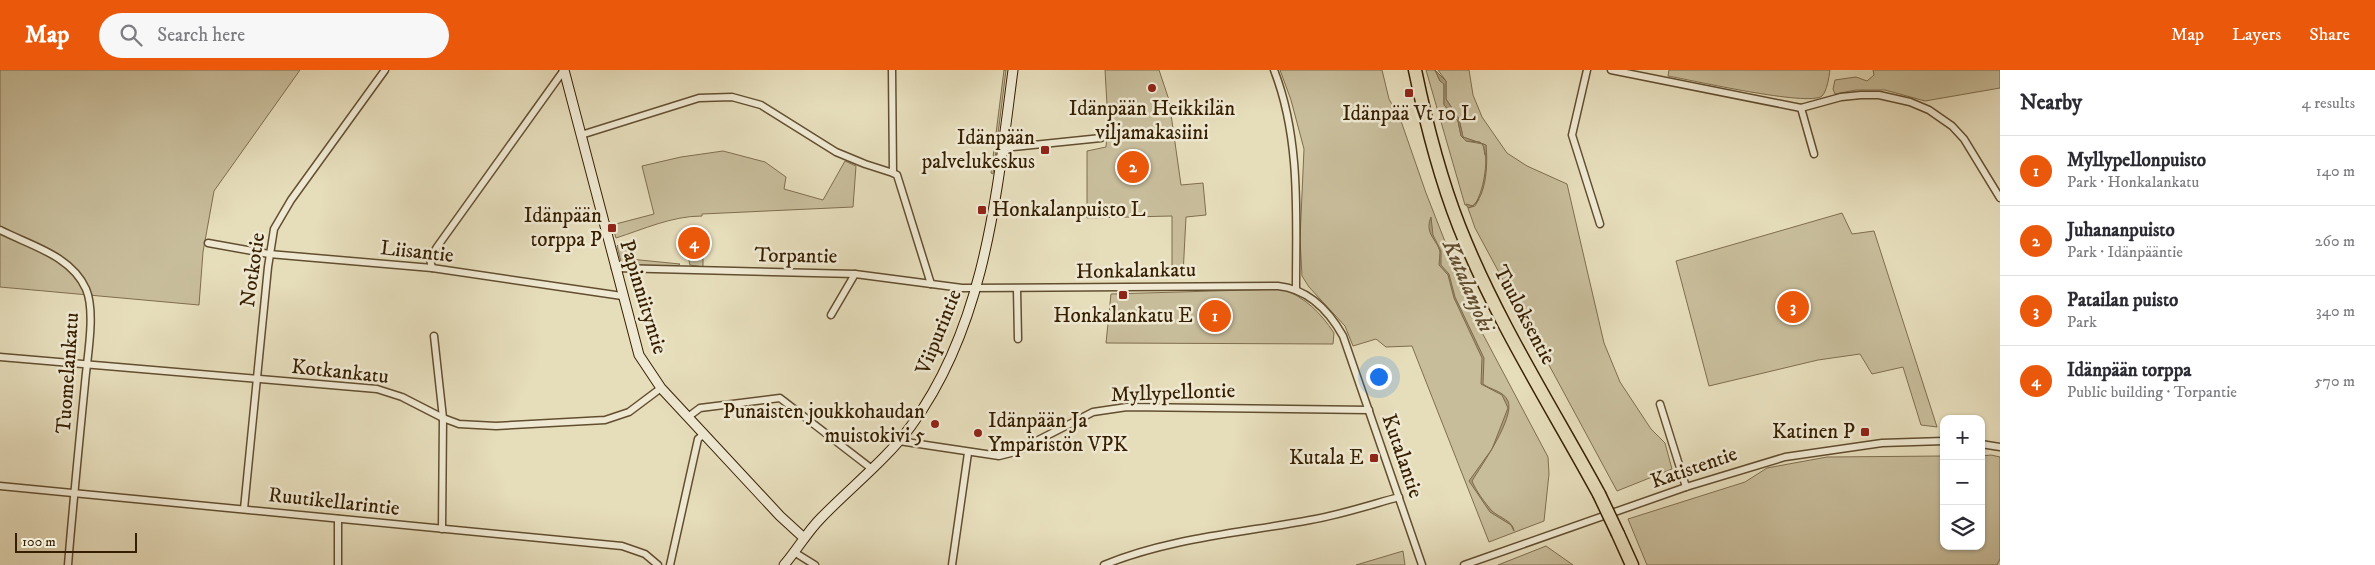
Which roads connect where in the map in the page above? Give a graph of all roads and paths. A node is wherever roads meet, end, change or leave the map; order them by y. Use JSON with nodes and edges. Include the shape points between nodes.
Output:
{"nodes":[{"id":1,"x":385,"y":70,"type":"edge"},
{"id":2,"x":564,"y":70,"type":"edge"},
{"id":3,"x":892,"y":70,"type":"edge"},
{"id":4,"x":1013,"y":70,"type":"edge"},
{"id":5,"x":1274,"y":70,"type":"edge"},
{"id":6,"x":1415,"y":70,"type":"edge"},
{"id":7,"x":1587,"y":70,"type":"edge"},
{"id":8,"x":1611,"y":70,"type":"edge"},
{"id":9,"x":1801,"y":108,"type":"junction"},
{"id":10,"x":581,"y":135,"type":"junction"},
{"id":11,"x":1101,"y":138,"type":"dead end"},
{"id":12,"x":1003,"y":148,"type":"junction"},
{"id":13,"x":1814,"y":154,"type":"dead end"},
{"id":14,"x":893,"y":172,"type":"junction"},
{"id":15,"x":2000,"y":198,"type":"edge"},
{"id":16,"x":1600,"y":224,"type":"dead end"},
{"id":17,"x":0,"y":230,"type":"edge"},
{"id":18,"x":208,"y":243,"type":"dead end"},
{"id":19,"x":269,"y":254,"type":"junction"},
{"id":20,"x":432,"y":268,"type":"junction"},
{"id":21,"x":615,"y":268,"type":"junction"},
{"id":22,"x":855,"y":274,"type":"junction"},
{"id":23,"x":931,"y":284,"type":"junction"},
{"id":24,"x":976,"y":288,"type":"junction"},
{"id":25,"x":1017,"y":289,"type":"junction"},
{"id":26,"x":1296,"y":289,"type":"junction"},
{"id":27,"x":622,"y":296,"type":"junction"},
{"id":28,"x":830,"y":315,"type":"dead end"},
{"id":29,"x":434,"y":336,"type":"dead end"},
{"id":30,"x":1018,"y":339,"type":"dead end"},
{"id":31,"x":0,"y":357,"type":"edge"},
{"id":32,"x":86,"y":364,"type":"junction"},
{"id":33,"x":258,"y":380,"type":"junction"},
{"id":34,"x":661,"y":388,"type":"junction"},
{"id":35,"x":1660,"y":404,"type":"dead end"},
{"id":36,"x":1369,"y":410,"type":"junction"},
{"id":37,"x":688,"y":417,"type":"junction"},
{"id":38,"x":443,"y":418,"type":"junction"},
{"id":39,"x":704,"y":434,"type":"junction"},
{"id":40,"x":899,"y":441,"type":"junction"},
{"id":41,"x":1940,"y":441,"type":"edge"},
{"id":42,"x":1985,"y":445,"type":"edge"},
{"id":43,"x":2000,"y":447,"type":"edge"},
{"id":44,"x":968,"y":453,"type":"junction"},
{"id":45,"x":872,"y":469,"type":"junction"},
{"id":46,"x":0,"y":486,"type":"edge"},
{"id":47,"x":1686,"y":486,"type":"junction"},
{"id":48,"x":74,"y":493,"type":"junction"},
{"id":49,"x":1399,"y":497,"type":"junction"},
{"id":50,"x":244,"y":509,"type":"junction"},
{"id":51,"x":338,"y":519,"type":"junction"},
{"id":52,"x":442,"y":529,"type":"junction"},
{"id":53,"x":804,"y":538,"type":"junction"},
{"id":54,"x":789,"y":560,"type":"edge"},
{"id":55,"x":68,"y":565,"type":"edge"},
{"id":56,"x":338,"y":565,"type":"edge"},
{"id":57,"x":658,"y":565,"type":"edge"},
{"id":58,"x":670,"y":565,"type":"edge"},
{"id":59,"x":815,"y":565,"type":"edge"},
{"id":60,"x":952,"y":565,"type":"edge"},
{"id":61,"x":1104,"y":565,"type":"edge"},
{"id":62,"x":1422,"y":565,"type":"edge"},
{"id":63,"x":1464,"y":565,"type":"edge"},
{"id":64,"x":1632,"y":565,"type":"edge"}],
"edges":[{"from":1,"to":19,"type":"street","name":"Notkotie","via":[[290,200],[274,229]]},
{"from":2,"to":10,"type":"main road","name":"Papinniityntie"},
{"from":2,"to":20,"type":"street","via":[[437,246],[430,259]]},
{"from":3,"to":14,"type":"street"},
{"from":4,"to":12,"type":"main road","name":"Viipurintie"},
{"from":5,"to":26,"type":"street","via":[[1292,136]]},
{"from":6,"to":64,"type":"highway","name":"Tuuloksentie","bridge":true,"via":[[1439,169],[1479,274],[1599,494]]},
{"from":7,"to":16,"type":"street","via":[[1572,135]]},
{"from":8,"to":9,"type":"street"},
{"from":9,"to":13,"type":"street"},
{"from":9,"to":15,"type":"street","via":[[1841,97],[1879,95],[1929,110],[1964,139]]},
{"from":10,"to":14,"type":"street","via":[[699,98],[732,97],[761,105],[836,152]]},
{"from":10,"to":21,"type":"main road","name":"Papinniityntie"},
{"from":11,"to":12,"type":"street"},
{"from":12,"to":24,"type":"main road","name":"Viipurintie"},
{"from":14,"to":23,"type":"street","via":[[897,175]]},
{"from":17,"to":32,"type":"street","name":"Tuomelankatu","via":[[51,254],[86,288],[90,314]]},
{"from":18,"to":19,"type":"street","name":"Liisantie"},
{"from":19,"to":20,"type":"street","name":"Liisantie"},
{"from":19,"to":33,"type":"street","name":"Notkotie"},
{"from":20,"to":27,"type":"street","name":"Liisantie"},
{"from":21,"to":22,"type":"street","name":"Torpantie"},
{"from":21,"to":27,"type":"main road","name":"Papinniityntie"},
{"from":22,"to":23,"type":"street","name":"Torpantie"},
{"from":22,"to":28,"type":"street"},
{"from":23,"to":24,"type":"street","name":"Torpantie"},
{"from":24,"to":25,"type":"street","name":"Honkalankatu"},
{"from":24,"to":40,"type":"main road","name":"Viipurintie","via":[[947,366],[924,407]]},
{"from":25,"to":26,"type":"street","name":"Honkalankatu","via":[[1278,286]]},
{"from":25,"to":30,"type":"street"},
{"from":26,"to":36,"type":"street","name":"Kutalantie","via":[[1335,322],[1350,353]]},
{"from":27,"to":34,"type":"main road","name":"Papinniityntie","via":[[639,355]]},
{"from":29,"to":38,"type":"street"},
{"from":31,"to":32,"type":"street","name":"Kotkankatu"},
{"from":32,"to":33,"type":"street","name":"Kotkankatu"},
{"from":32,"to":48,"type":"street","name":"Tuomelankatu"},
{"from":33,"to":38,"type":"street","name":"Kotkankatu","via":[[378,389]]},
{"from":33,"to":50,"type":"street","name":"Notkotie"},
{"from":34,"to":37,"type":"main road","name":"Papinniityntie"},
{"from":34,"to":38,"type":"street","name":"Kotkankatu","via":[[630,412],[605,420],[496,426],[459,424]]},
{"from":35,"to":47,"type":"street"},
{"from":36,"to":44,"type":"street","name":"Myllypellontie","via":[[1127,407],[1093,412],[1015,452],[999,456]]},
{"from":36,"to":49,"type":"street","name":"Kutalantie"},
{"from":37,"to":39,"type":"main road","name":"Papinniityntie"},
{"from":37,"to":45,"type":"street","via":[[700,408],[780,398]]},
{"from":38,"to":52,"type":"street"},
{"from":39,"to":53,"type":"main road","name":"Papinniityntie"},
{"from":39,"to":58,"type":"street","via":[[698,438]]},
{"from":40,"to":44,"type":"street","name":"Myllypellontie"},
{"from":40,"to":45,"type":"main road","name":"Viipurintie"},
{"from":41,"to":47,"type":"street","name":"Katistentie","via":[[1882,444],[1785,457]]},
{"from":42,"to":43,"type":"street"},
{"from":44,"to":60,"type":"street"},
{"from":45,"to":53,"type":"main road","name":"Viipurintie"},
{"from":46,"to":48,"type":"street","name":"Ruutikellarintie"},
{"from":47,"to":63,"type":"street","name":"Katistentie"},
{"from":48,"to":50,"type":"street","name":"Ruutikellarintie"},
{"from":48,"to":55,"type":"street","name":"Tuomelankatu"},
{"from":49,"to":61,"type":"street","via":[[1312,520],[1168,544]]},
{"from":49,"to":62,"type":"street","name":"Kutalantie"},
{"from":50,"to":51,"type":"street","name":"Ruutikellarintie"},
{"from":51,"to":52,"type":"street","name":"Ruutikellarintie"},
{"from":51,"to":56,"type":"street"},
{"from":52,"to":57,"type":"street","name":"Ruutikellarintie","via":[[622,546],[645,554]]},
{"from":53,"to":54,"type":"main road","name":"Viipurintie"},
{"from":54,"to":59,"type":"street"}]}
